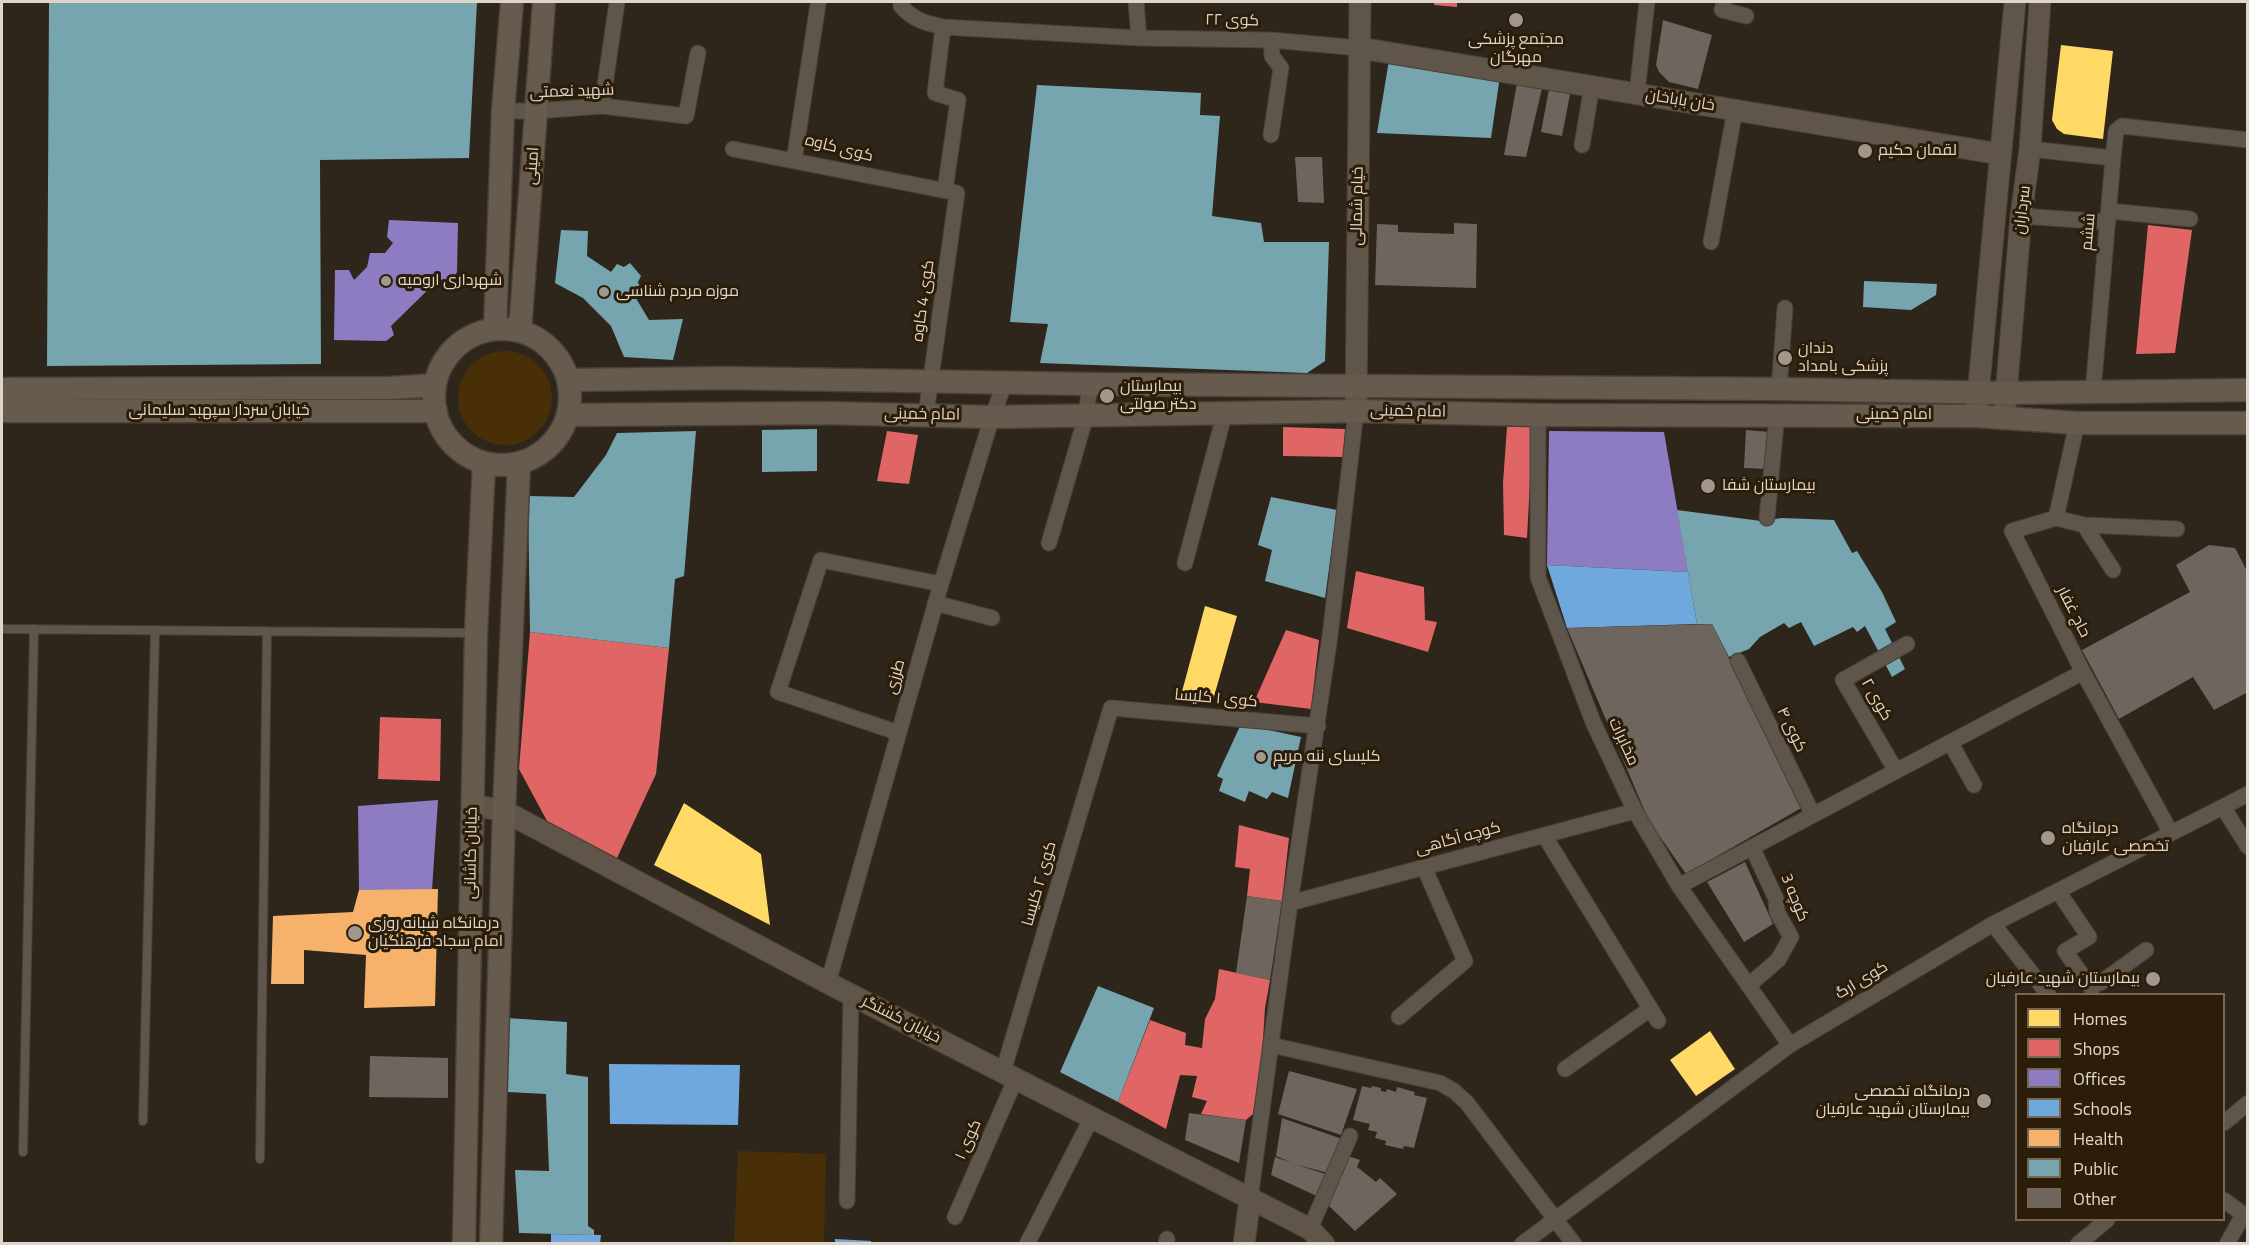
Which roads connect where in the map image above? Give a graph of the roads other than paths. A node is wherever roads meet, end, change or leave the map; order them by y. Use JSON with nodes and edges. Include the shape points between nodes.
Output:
{"nodes":[{"id":1,"x":512,"y":2,"type":"edge"},
{"id":2,"x":544,"y":2,"type":"edge"},
{"id":3,"x":617,"y":2,"type":"edge"},
{"id":4,"x":902,"y":2,"type":"edge"},
{"id":5,"x":1136,"y":2,"type":"edge"},
{"id":6,"x":1360,"y":2,"type":"edge"},
{"id":7,"x":1647,"y":2,"type":"edge"},
{"id":8,"x":1724,"y":2,"type":"edge"},
{"id":9,"x":2015,"y":2,"type":"edge"},
{"id":10,"x":2040,"y":2,"type":"edge"},
{"id":11,"x":818,"y":4,"type":"dead end"},
{"id":12,"x":1746,"y":16,"type":"dead end"},
{"id":13,"x":943,"y":27,"type":"junction"},
{"id":14,"x":1139,"y":38,"type":"junction"},
{"id":15,"x":1270,"y":40,"type":"junction"},
{"id":16,"x":1360,"y":48,"type":"junction"},
{"id":17,"x":698,"y":54,"type":"dead end"},
{"id":18,"x":1592,"y":86,"type":"junction"},
{"id":19,"x":1637,"y":93,"type":"junction"},
{"id":20,"x":602,"y":106,"type":"junction"},
{"id":21,"x":1735,"y":110,"type":"junction"},
{"id":22,"x":503,"y":111,"type":"junction"},
{"id":23,"x":537,"y":111,"type":"junction"},
{"id":24,"x":1271,"y":135,"type":"dead end"},
{"id":25,"x":2247,"y":140,"type":"edge"},
{"id":26,"x":1582,"y":145,"type":"dead end"},
{"id":27,"x":733,"y":149,"type":"dead end"},
{"id":28,"x":2030,"y":149,"type":"junction"},
{"id":29,"x":2000,"y":154,"type":"junction"},
{"id":30,"x":2113,"y":158,"type":"junction"},
{"id":31,"x":794,"y":161,"type":"junction"},
{"id":32,"x":951,"y":192,"type":"junction"},
{"id":33,"x":2021,"y":216,"type":"junction"},
{"id":34,"x":2109,"y":217,"type":"junction"},
{"id":35,"x":2190,"y":219,"type":"dead end"},
{"id":36,"x":1710,"y":242,"type":"dead end"},
{"id":37,"x":1785,"y":308,"type":"dead end"},
{"id":38,"x":495,"y":329,"type":"junction"},
{"id":39,"x":520,"y":331,"type":"junction"},
{"id":40,"x":568,"y":380,"type":"junction"},
{"id":41,"x":932,"y":380,"type":"junction"},
{"id":42,"x":1005,"y":383,"type":"junction"},
{"id":43,"x":1090,"y":384,"type":"junction"},
{"id":44,"x":435,"y":385,"type":"junction"},
{"id":45,"x":1356,"y":385,"type":"junction"},
{"id":46,"x":1779,"y":388,"type":"junction"},
{"id":47,"x":2,"y":389,"type":"edge"},
{"id":48,"x":2247,"y":390,"type":"edge"},
{"id":49,"x":1977,"y":392,"type":"junction"},
{"id":50,"x":2093,"y":392,"type":"junction"},
{"id":51,"x":2008,"y":393,"type":"junction"},
{"id":52,"x":2,"y":411,"type":"edge"},
{"id":53,"x":436,"y":411,"type":"junction"},
{"id":54,"x":1356,"y":411,"type":"junction"},
{"id":55,"x":1225,"y":412,"type":"junction"},
{"id":56,"x":926,"y":414,"type":"junction"},
{"id":57,"x":1538,"y":414,"type":"junction"},
{"id":58,"x":1778,"y":414,"type":"junction"},
{"id":59,"x":568,"y":415,"type":"junction"},
{"id":60,"x":1086,"y":416,"type":"junction"},
{"id":61,"x":1976,"y":416,"type":"junction"},
{"id":62,"x":992,"y":417,"type":"junction"},
{"id":63,"x":2004,"y":419,"type":"junction"},
{"id":64,"x":2078,"y":423,"type":"junction"},
{"id":65,"x":2247,"y":423,"type":"edge"},
{"id":66,"x":484,"y":463,"type":"junction"},
{"id":67,"x":519,"y":463,"type":"junction"},
{"id":68,"x":1767,"y":518,"type":"dead end"},
{"id":69,"x":2056,"y":519,"type":"junction"},
{"id":70,"x":2084,"y":525,"type":"junction"},
{"id":71,"x":2177,"y":529,"type":"dead end"},
{"id":72,"x":1049,"y":543,"type":"dead end"},
{"id":73,"x":1185,"y":563,"type":"dead end"},
{"id":74,"x":2113,"y":570,"type":"dead end"},
{"id":75,"x":941,"y":585,"type":"junction"},
{"id":76,"x":935,"y":603,"type":"junction"},
{"id":77,"x":992,"y":618,"type":"dead end"},
{"id":78,"x":2,"y":629,"type":"edge"},
{"id":79,"x":34,"y":629,"type":"junction"},
{"id":80,"x":155,"y":630,"type":"junction"},
{"id":81,"x":267,"y":632,"type":"junction"},
{"id":82,"x":476,"y":633,"type":"junction"},
{"id":83,"x":1907,"y":644,"type":"dead end"},
{"id":84,"x":1738,"y":661,"type":"dead end"},
{"id":85,"x":2083,"y":672,"type":"junction"},
{"id":86,"x":1111,"y":708,"type":"joint"},
{"id":87,"x":1317,"y":726,"type":"junction"},
{"id":88,"x":899,"y":733,"type":"junction"},
{"id":89,"x":1950,"y":742,"type":"junction"},
{"id":90,"x":1896,"y":771,"type":"junction"},
{"id":91,"x":1974,"y":785,"type":"dead end"},
{"id":92,"x":2247,"y":795,"type":"edge"},
{"id":93,"x":472,"y":805,"type":"junction"},
{"id":94,"x":2223,"y":807,"type":"junction"},
{"id":95,"x":504,"y":811,"type":"junction"},
{"id":96,"x":1635,"y":811,"type":"junction"},
{"id":97,"x":1813,"y":815,"type":"junction"},
{"id":98,"x":2171,"y":834,"type":"junction"},
{"id":99,"x":1544,"y":835,"type":"junction"},
{"id":100,"x":1752,"y":847,"type":"junction"},
{"id":101,"x":2247,"y":847,"type":"edge"},
{"id":102,"x":1424,"y":867,"type":"junction"},
{"id":103,"x":1679,"y":886,"type":"junction"},
{"id":104,"x":2058,"y":891,"type":"junction"},
{"id":105,"x":1290,"y":903,"type":"junction"},
{"id":106,"x":1993,"y":924,"type":"junction"},
{"id":107,"x":2146,"y":950,"type":"dead end"},
{"id":108,"x":828,"y":983,"type":"junction"},
{"id":109,"x":1749,"y":986,"type":"junction"},
{"id":110,"x":2096,"y":990,"type":"edge"},
{"id":111,"x":2047,"y":993,"type":"edge"},
{"id":112,"x":851,"y":995,"type":"junction"},
{"id":113,"x":1399,"y":1017,"type":"dead end"},
{"id":114,"x":1271,"y":1045,"type":"junction"},
{"id":115,"x":1790,"y":1045,"type":"junction"},
{"id":116,"x":1565,"y":1069,"type":"dead end"},
{"id":117,"x":1009,"y":1075,"type":"junction"},
{"id":118,"x":2247,"y":1103,"type":"edge"},
{"id":119,"x":1092,"y":1117,"type":"junction"},
{"id":120,"x":143,"y":1121,"type":"dead end"},
{"id":121,"x":2225,"y":1121,"type":"edge"},
{"id":122,"x":1350,"y":1136,"type":"dead end"},
{"id":123,"x":23,"y":1152,"type":"dead end"},
{"id":124,"x":260,"y":1158,"type":"dead end"},
{"id":125,"x":1250,"y":1199,"type":"junction"},
{"id":126,"x":847,"y":1201,"type":"dead end"},
{"id":127,"x":2225,"y":1201,"type":"edge"},
{"id":128,"x":2245,"y":1216,"type":"edge"},
{"id":129,"x":955,"y":1217,"type":"dead end"},
{"id":130,"x":1557,"y":1219,"type":"junction"},
{"id":131,"x":2106,"y":1221,"type":"edge"},
{"id":132,"x":1317,"y":1236,"type":"edge"},
{"id":133,"x":464,"y":1244,"type":"edge"},
{"id":134,"x":491,"y":1244,"type":"edge"},
{"id":135,"x":1028,"y":1244,"type":"edge"},
{"id":136,"x":1244,"y":1244,"type":"edge"},
{"id":137,"x":1522,"y":1244,"type":"edge"},
{"id":138,"x":1574,"y":1244,"type":"edge"},
{"id":139,"x":2078,"y":1244,"type":"edge"},
{"id":140,"x":2227,"y":1244,"type":"edge"}],
"edges":[{"from":1,"to":22,"type":"main road","name":"امینی"},
{"from":2,"to":23,"type":"main road","name":"امینی"},
{"from":3,"to":20,"type":"street"},
{"from":4,"to":13,"type":"street","name":"کوی ۲۲","via":[[901,6],[918,21]]},
{"from":5,"to":14,"type":"street"},
{"from":6,"to":16,"type":"street","name":"خیام شمالی"},
{"from":7,"to":19,"type":"street"},
{"from":8,"to":12,"type":"street","via":[[1722,10]]},
{"from":9,"to":29,"type":"street","name":"سرداران"},
{"from":10,"to":28,"type":"street","name":"سرداران"},
{"from":11,"to":31,"type":"street","name":"کوی کاوه"},
{"from":13,"to":14,"type":"street","name":"کوی ۲۲"},
{"from":13,"to":32,"type":"street","name":"کوی 4 کاوه","via":[[935,93],[958,100]]},
{"from":14,"to":15,"type":"street","name":"کوی ۲۲"},
{"from":15,"to":16,"type":"street","name":"کوی ۲۲"},
{"from":15,"to":24,"type":"street","via":[[1272,56],[1281,68]]},
{"from":16,"to":18,"type":"street","name":"خان باباخان"},
{"from":16,"to":45,"type":"street","name":"خیام شمالی"},
{"from":17,"to":20,"type":"street","name":"شهید نعمتی","via":[[686,116]]},
{"from":18,"to":19,"type":"street","name":"خان باباخان"},
{"from":18,"to":26,"type":"street"},
{"from":19,"to":21,"type":"street","name":"خان باباخان"},
{"from":20,"to":23,"type":"street","name":"شهید نعمتی"},
{"from":21,"to":29,"type":"street","name":"خان باباخان"},
{"from":21,"to":36,"type":"street"},
{"from":22,"to":23,"type":"street","name":"شهید نعمتی"},
{"from":22,"to":38,"type":"main road","name":"امینی"},
{"from":23,"to":39,"type":"main road","name":"امینی"},
{"from":25,"to":30,"type":"street","name":"ششم","via":[[2122,126],[2116,131]]},
{"from":27,"to":31,"type":"street"},
{"from":28,"to":30,"type":"street"},
{"from":28,"to":33,"type":"street","name":"سرداران"},
{"from":29,"to":49,"type":"street","name":"سرداران"},
{"from":30,"to":34,"type":"street","name":"ششم"},
{"from":31,"to":32,"type":"street","name":"کوی کاوه"},
{"from":32,"to":41,"type":"street","name":"کوی 4 کاوه"},
{"from":33,"to":34,"type":"street"},
{"from":33,"to":51,"type":"street","name":"سرداران"},
{"from":34,"to":35,"type":"street"},
{"from":34,"to":50,"type":"street","name":"ششم"},
{"from":37,"to":46,"type":"street"},
{"from":38,"to":39,"type":"main road"},
{"from":38,"to":44,"type":"main road","via":[[472,336],[452,351],[442,364]]},
{"from":39,"to":40,"type":"main road","via":[[551,349]]},
{"from":40,"to":41,"type":"main road","name":"امام خمینی"},
{"from":40,"to":59,"type":"main road"},
{"from":41,"to":42,"type":"main road","name":"امام خمینی"},
{"from":41,"to":56,"type":"street","name":"کوی 4 کاوه"},
{"from":42,"to":43,"type":"main road","name":"امام خمینی"},
{"from":42,"to":62,"type":"street","name":"طرزی"},
{"from":43,"to":45,"type":"main road","name":"امام خمینی"},
{"from":43,"to":60,"type":"street"},
{"from":44,"to":47,"type":"main road","name":"خیابان سردار سپهبد سلیمانی"},
{"from":44,"to":53,"type":"main road"},
{"from":45,"to":46,"type":"main road","name":"امام خمینی"},
{"from":45,"to":54,"type":"street","name":"خیام شمالی"},
{"from":46,"to":49,"type":"main road","name":"امام خمینی"},
{"from":48,"to":50,"type":"main road","name":"امام خمینی"},
{"from":49,"to":51,"type":"main road","name":"امام خمینی"},
{"from":49,"to":61,"type":"street","name":"سرداران"},
{"from":50,"to":51,"type":"main road","name":"امام خمینی"},
{"from":51,"to":63,"type":"street","name":"سرداران"},
{"from":52,"to":53,"type":"main road","name":"خیابان سردار سپهبد سلیمانی"},
{"from":53,"to":66,"type":"main road","via":[[440,425],[453,443]]},
{"from":54,"to":55,"type":"main road","name":"امام خمینی"},
{"from":54,"to":57,"type":"main road","name":"امام خمینی"},
{"from":54,"to":87,"type":"street"},
{"from":55,"to":60,"type":"main road","name":"امام خمینی"},
{"from":55,"to":73,"type":"street"},
{"from":56,"to":59,"type":"main road","name":"امام خمینی"},
{"from":56,"to":62,"type":"main road","name":"امام خمینی"},
{"from":57,"to":58,"type":"main road","name":"امام خمینی"},
{"from":57,"to":96,"type":"street","name":"مخابرات","via":[[1538,577],[1593,722]]},
{"from":58,"to":61,"type":"main road","name":"امام خمینی"},
{"from":58,"to":68,"type":"street"},
{"from":59,"to":67,"type":"main road","via":[[550,446]]},
{"from":60,"to":62,"type":"main road","name":"امام خمینی"},
{"from":60,"to":72,"type":"street"},
{"from":61,"to":63,"type":"main road","name":"امام خمینی"},
{"from":62,"to":75,"type":"street","name":"طرزی"},
{"from":63,"to":64,"type":"main road","name":"امام خمینی"},
{"from":64,"to":65,"type":"main road","name":"امام خمینی"},
{"from":64,"to":69,"type":"street"},
{"from":66,"to":67,"type":"main road"},
{"from":66,"to":82,"type":"main road","name":"خیابان کاشانی"},
{"from":67,"to":95,"type":"main road"},
{"from":69,"to":70,"type":"street"},
{"from":69,"to":85,"type":"street","name":"حاج غفار","via":[[2012,531]]},
{"from":70,"to":71,"type":"street"},
{"from":70,"to":74,"type":"street"},
{"from":75,"to":76,"type":"street","name":"طرزی"},
{"from":75,"to":88,"type":"street","via":[[822,560],[778,692]]},
{"from":76,"to":77,"type":"street"},
{"from":76,"to":88,"type":"street","name":"طرزی"},
{"from":78,"to":79,"type":"lane"},
{"from":79,"to":80,"type":"lane"},
{"from":79,"to":123,"type":"lane"},
{"from":80,"to":81,"type":"lane"},
{"from":80,"to":120,"type":"lane"},
{"from":81,"to":82,"type":"lane"},
{"from":81,"to":124,"type":"lane"},
{"from":82,"to":93,"type":"main road","name":"خیابان کاشانی"},
{"from":83,"to":90,"type":"street","name":"کوی ۲","via":[[1844,680]]},
{"from":84,"to":97,"type":"street","name":"کوی ۴"},
{"from":85,"to":89,"type":"street"},
{"from":85,"to":98,"type":"street","name":"حاج غفار"},
{"from":86,"to":87,"type":"street","name":"کوی ۱ کلیسا"},
{"from":86,"to":117,"type":"street","name":"کوی ۲ کلیسا"},
{"from":87,"to":105,"type":"street"},
{"from":88,"to":108,"type":"street","name":"طرزی"},
{"from":89,"to":90,"type":"street"},
{"from":89,"to":91,"type":"street"},
{"from":90,"to":97,"type":"street"},
{"from":92,"to":94,"type":"street","name":"کوی ارگ"},
{"from":93,"to":95,"type":"street","name":"خیابان کشتگر"},
{"from":93,"to":133,"type":"main road","name":"خیابان کاشانی"},
{"from":94,"to":98,"type":"street","name":"کوی ارگ"},
{"from":94,"to":101,"type":"street"},
{"from":95,"to":108,"type":"street","name":"خیابان کشتگر"},
{"from":95,"to":134,"type":"main road"},
{"from":96,"to":99,"type":"street","name":"کوچه آگاهی"},
{"from":96,"to":103,"type":"street","name":"مخابرات"},
{"from":97,"to":100,"type":"street"},
{"from":98,"to":104,"type":"street","name":"کوی ارگ"},
{"from":99,"to":102,"type":"street","name":"کوچه آگاهی"},
{"from":99,"to":116,"type":"street","via":[[1654,1015]]},
{"from":100,"to":103,"type":"street"},
{"from":100,"to":109,"type":"street","name":"کوچه 3","via":[[1791,937],[1778,960]]},
{"from":102,"to":105,"type":"street","name":"کوچه آگاهی"},
{"from":102,"to":113,"type":"street","via":[[1465,961]]},
{"from":103,"to":109,"type":"street","name":"مخابرات"},
{"from":104,"to":106,"type":"street","name":"کوی ارگ"},
{"from":104,"to":110,"type":"street","via":[[2089,937],[2065,951]]},
{"from":105,"to":114,"type":"street"},
{"from":106,"to":111,"type":"street"},
{"from":106,"to":115,"type":"street","name":"کوی ارگ"},
{"from":107,"to":110,"type":"street"},
{"from":108,"to":112,"type":"street","name":"خیابان کشتگر"},
{"from":109,"to":115,"type":"street","name":"مخابرات"},
{"from":112,"to":117,"type":"street","name":"خیابان کشتگر"},
{"from":112,"to":126,"type":"street"},
{"from":114,"to":125,"type":"street"},
{"from":114,"to":130,"type":"street","via":[[1440,1083],[1454,1091]]},
{"from":115,"to":130,"type":"street","name":"کوی ارگ"},
{"from":117,"to":119,"type":"street","name":"خیابان کشتگر"},
{"from":117,"to":129,"type":"street","name":"کوی ۱"},
{"from":118,"to":121,"type":"street"},
{"from":119,"to":125,"type":"street","name":"خیابان کشتگر"},
{"from":119,"to":135,"type":"street"},
{"from":122,"to":132,"type":"street"},
{"from":125,"to":132,"type":"street","name":"خیابان کشتگر"},
{"from":125,"to":136,"type":"street"},
{"from":127,"to":128,"type":"street"},
{"from":128,"to":140,"type":"street"},
{"from":130,"to":137,"type":"street","name":"کوی ارگ"},
{"from":130,"to":138,"type":"street"},
{"from":131,"to":139,"type":"street"}]}
